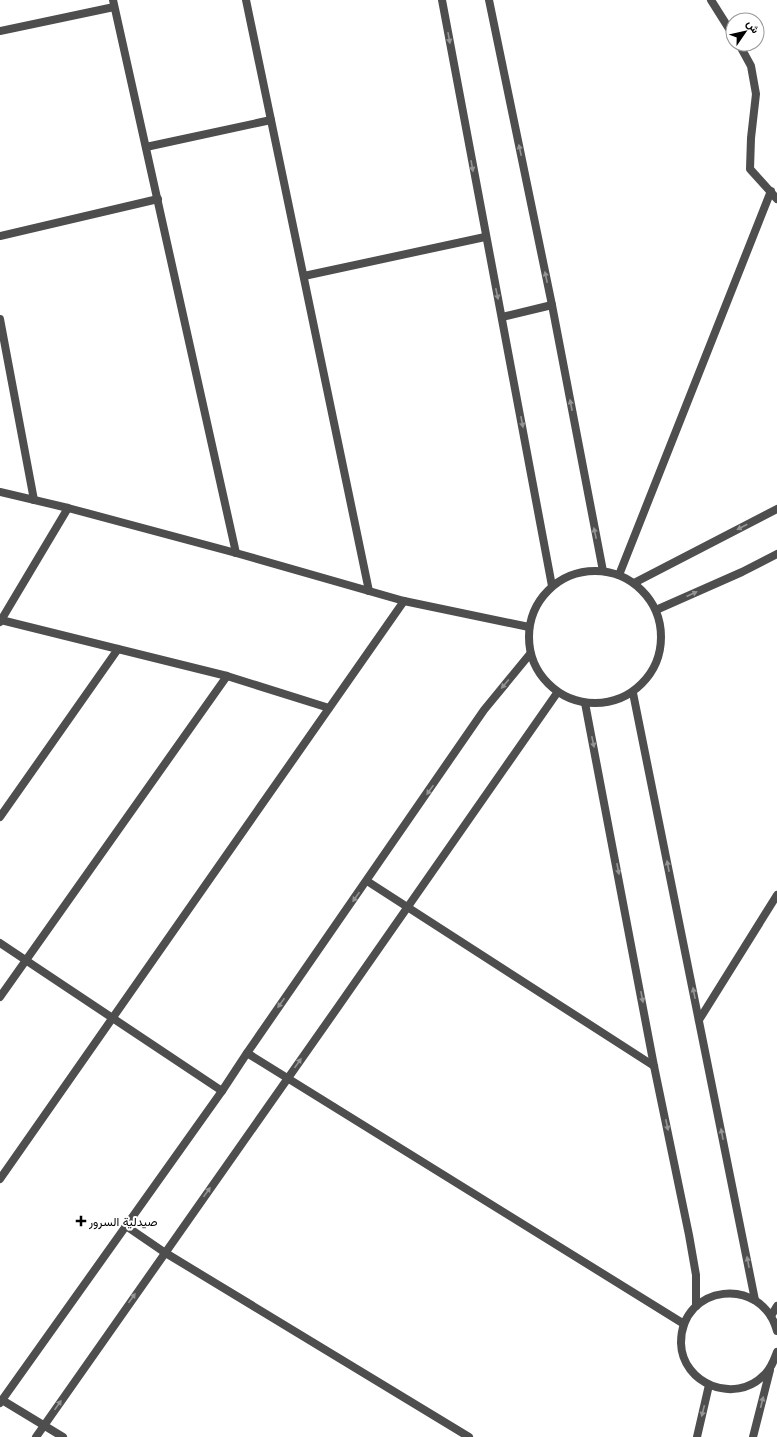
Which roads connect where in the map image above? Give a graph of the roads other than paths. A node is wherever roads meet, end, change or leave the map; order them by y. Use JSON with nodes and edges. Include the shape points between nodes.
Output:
{"nodes":[{"id":1,"x":246,"y":0,"type":"edge"},
{"id":2,"x":442,"y":0,"type":"edge"},
{"id":3,"x":489,"y":0,"type":"edge"},
{"id":4,"x":711,"y":0,"type":"edge"},
{"id":5,"x":114,"y":3,"type":"edge"},
{"id":6,"x":725,"y":22,"type":"edge"},
{"id":7,"x":0,"y":31,"type":"edge"},
{"id":8,"x":743,"y":52,"type":"edge"},
{"id":9,"x":271,"y":120,"type":"junction"},
{"id":10,"x":146,"y":147,"type":"junction"},
{"id":11,"x":771,"y":191,"type":"junction"},
{"id":12,"x":158,"y":199,"type":"junction"},
{"id":13,"x":777,"y":199,"type":"edge"},
{"id":14,"x":0,"y":236,"type":"edge"},
{"id":15,"x":485,"y":237,"type":"junction"},
{"id":16,"x":304,"y":276,"type":"junction"},
{"id":17,"x":552,"y":305,"type":"junction"},
{"id":18,"x":502,"y":317,"type":"junction"},
{"id":19,"x":0,"y":319,"type":"edge"},
{"id":20,"x":0,"y":492,"type":"edge"},
{"id":21,"x":34,"y":500,"type":"junction"},
{"id":22,"x":68,"y":508,"type":"junction"},
{"id":23,"x":777,"y":510,"type":"edge"},
{"id":24,"x":236,"y":553,"type":"junction"},
{"id":25,"x":777,"y":554,"type":"edge"},
{"id":26,"x":603,"y":571,"type":"junction"},
{"id":27,"x":619,"y":575,"type":"junction"},
{"id":28,"x":634,"y":583,"type":"junction"},
{"id":29,"x":552,"y":586,"type":"junction"},
{"id":30,"x":369,"y":591,"type":"junction"},
{"id":31,"x":404,"y":601,"type":"junction"},
{"id":32,"x":656,"y":610,"type":"junction"},
{"id":33,"x":1,"y":621,"type":"edge"},
{"id":34,"x":529,"y":627,"type":"junction"},
{"id":35,"x":118,"y":649,"type":"junction"},
{"id":36,"x":530,"y":654,"type":"junction"},
{"id":37,"x":227,"y":676,"type":"junction"},
{"id":38,"x":557,"y":693,"type":"junction"},
{"id":39,"x":633,"y":693,"type":"junction"},
{"id":40,"x":585,"y":703,"type":"junction"},
{"id":41,"x":329,"y":708,"type":"junction"},
{"id":42,"x":0,"y":817,"type":"edge"},
{"id":43,"x":367,"y":882,"type":"junction"},
{"id":44,"x":777,"y":895,"type":"edge"},
{"id":45,"x":408,"y":909,"type":"junction"},
{"id":46,"x":0,"y":943,"type":"edge"},
{"id":47,"x":26,"y":962,"type":"junction"},
{"id":48,"x":0,"y":997,"type":"edge"},
{"id":49,"x":111,"y":1018,"type":"junction"},
{"id":50,"x":699,"y":1020,"type":"junction"},
{"id":51,"x":247,"y":1053,"type":"junction"},
{"id":52,"x":654,"y":1066,"type":"junction"},
{"id":53,"x":288,"y":1078,"type":"junction"},
{"id":54,"x":222,"y":1091,"type":"junction"},
{"id":55,"x":0,"y":1178,"type":"edge"},
{"id":56,"x":126,"y":1226,"type":"junction"},
{"id":57,"x":164,"y":1252,"type":"junction"},
{"id":58,"x":755,"y":1300,"type":"junction"},
{"id":59,"x":696,"y":1306,"type":"junction"},
{"id":60,"x":777,"y":1306,"type":"edge"},
{"id":61,"x":771,"y":1316,"type":"junction"},
{"id":62,"x":684,"y":1324,"type":"junction"},
{"id":63,"x":777,"y":1331,"type":"edge"},
{"id":64,"x":777,"y":1352,"type":"edge"},
{"id":65,"x":771,"y":1367,"type":"junction"},
{"id":66,"x":709,"y":1385,"type":"junction"},
{"id":67,"x":1,"y":1402,"type":"edge"},
{"id":68,"x":44,"y":1425,"type":"junction"},
{"id":69,"x":36,"y":1437,"type":"edge"},
{"id":70,"x":63,"y":1437,"type":"edge"},
{"id":71,"x":469,"y":1437,"type":"edge"},
{"id":72,"x":697,"y":1437,"type":"edge"},
{"id":73,"x":753,"y":1437,"type":"edge"}],
"edges":[{"from":1,"to":9,"type":"street"},
{"from":2,"to":15,"type":"street","one_way":true},
{"from":17,"to":3,"type":"street","one_way":true},
{"from":4,"to":6,"type":"street"},
{"from":5,"to":7,"type":"street"},
{"from":5,"to":10,"type":"street"},
{"from":8,"to":11,"type":"street","via":[[751,66],[756,94],[750,169]]},
{"from":9,"to":10,"type":"street"},
{"from":9,"to":16,"type":"street"},
{"from":10,"to":12,"type":"street"},
{"from":11,"to":13,"type":"street"},
{"from":11,"to":27,"type":"street"},
{"from":12,"to":14,"type":"street"},
{"from":12,"to":24,"type":"street"},
{"from":15,"to":16,"type":"street"},
{"from":15,"to":18,"type":"street","one_way":true},
{"from":16,"to":30,"type":"street"},
{"from":17,"to":18,"type":"street"},
{"from":26,"to":17,"type":"street","one_way":true},
{"from":18,"to":29,"type":"street","one_way":true},
{"from":19,"to":21,"type":"street"},
{"from":20,"to":21,"type":"street"},
{"from":21,"to":22,"type":"street"},
{"from":22,"to":24,"type":"street"},
{"from":22,"to":33,"type":"street"},
{"from":23,"to":28,"type":"street","one_way":true},
{"from":24,"to":30,"type":"street"},
{"from":32,"to":25,"type":"street","one_way":true},
{"from":26,"to":27,"type":"street"},
{"from":26,"to":29,"type":"street","via":[[573,574]]},
{"from":27,"to":28,"type":"street"},
{"from":28,"to":32,"type":"street","via":[[647,595]]},
{"from":29,"to":34,"type":"street","via":[[537,604]]},
{"from":30,"to":31,"type":"street"},
{"from":31,"to":34,"type":"street"},
{"from":31,"to":41,"type":"street"},
{"from":32,"to":39,"type":"street","via":[[662,633],[660,656],[650,676]]},
{"from":33,"to":35,"type":"street"},
{"from":34,"to":36,"type":"street"},
{"from":35,"to":37,"type":"street"},
{"from":35,"to":42,"type":"street"},
{"from":36,"to":38,"type":"street","via":[[542,678]]},
{"from":36,"to":43,"type":"street","one_way":true,"via":[[484,710]]},
{"from":37,"to":41,"type":"street"},
{"from":37,"to":47,"type":"street"},
{"from":38,"to":40,"type":"street"},
{"from":38,"to":45,"type":"street"},
{"from":39,"to":40,"type":"street","via":[[610,703]]},
{"from":50,"to":39,"type":"street","one_way":true},
{"from":40,"to":52,"type":"street","one_way":true},
{"from":41,"to":49,"type":"street"},
{"from":43,"to":45,"type":"street"},
{"from":43,"to":51,"type":"street","one_way":true},
{"from":44,"to":50,"type":"street"},
{"from":45,"to":52,"type":"street"},
{"from":53,"to":45,"type":"street","one_way":true},
{"from":46,"to":47,"type":"street"},
{"from":47,"to":48,"type":"street"},
{"from":47,"to":49,"type":"street"},
{"from":49,"to":54,"type":"street"},
{"from":49,"to":55,"type":"street"},
{"from":58,"to":50,"type":"street","one_way":true},
{"from":51,"to":53,"type":"street"},
{"from":51,"to":54,"type":"street"},
{"from":52,"to":59,"type":"street","one_way":true,"via":[[692,1248],[696,1275]]},
{"from":57,"to":53,"type":"street","one_way":true},
{"from":53,"to":62,"type":"street"},
{"from":54,"to":56,"type":"street"},
{"from":56,"to":57,"type":"street"},
{"from":56,"to":67,"type":"street"},
{"from":68,"to":57,"type":"street","one_way":true},
{"from":57,"to":71,"type":"street"},
{"from":58,"to":59,"type":"street","via":[[744,1295],[725,1294],[707,1298]]},
{"from":58,"to":61,"type":"street"},
{"from":59,"to":62,"type":"street"},
{"from":60,"to":61,"type":"street"},
{"from":61,"to":63,"type":"street"},
{"from":62,"to":66,"type":"street","via":[[683,1355],[693,1373]]},
{"from":64,"to":65,"type":"street"},
{"from":65,"to":66,"type":"street","via":[[764,1376],[744,1388],[721,1389]]},
{"from":73,"to":65,"type":"street","one_way":true},
{"from":66,"to":72,"type":"street","one_way":true},
{"from":67,"to":68,"type":"street"},
{"from":68,"to":69,"type":"street"},
{"from":68,"to":70,"type":"street"}]}
